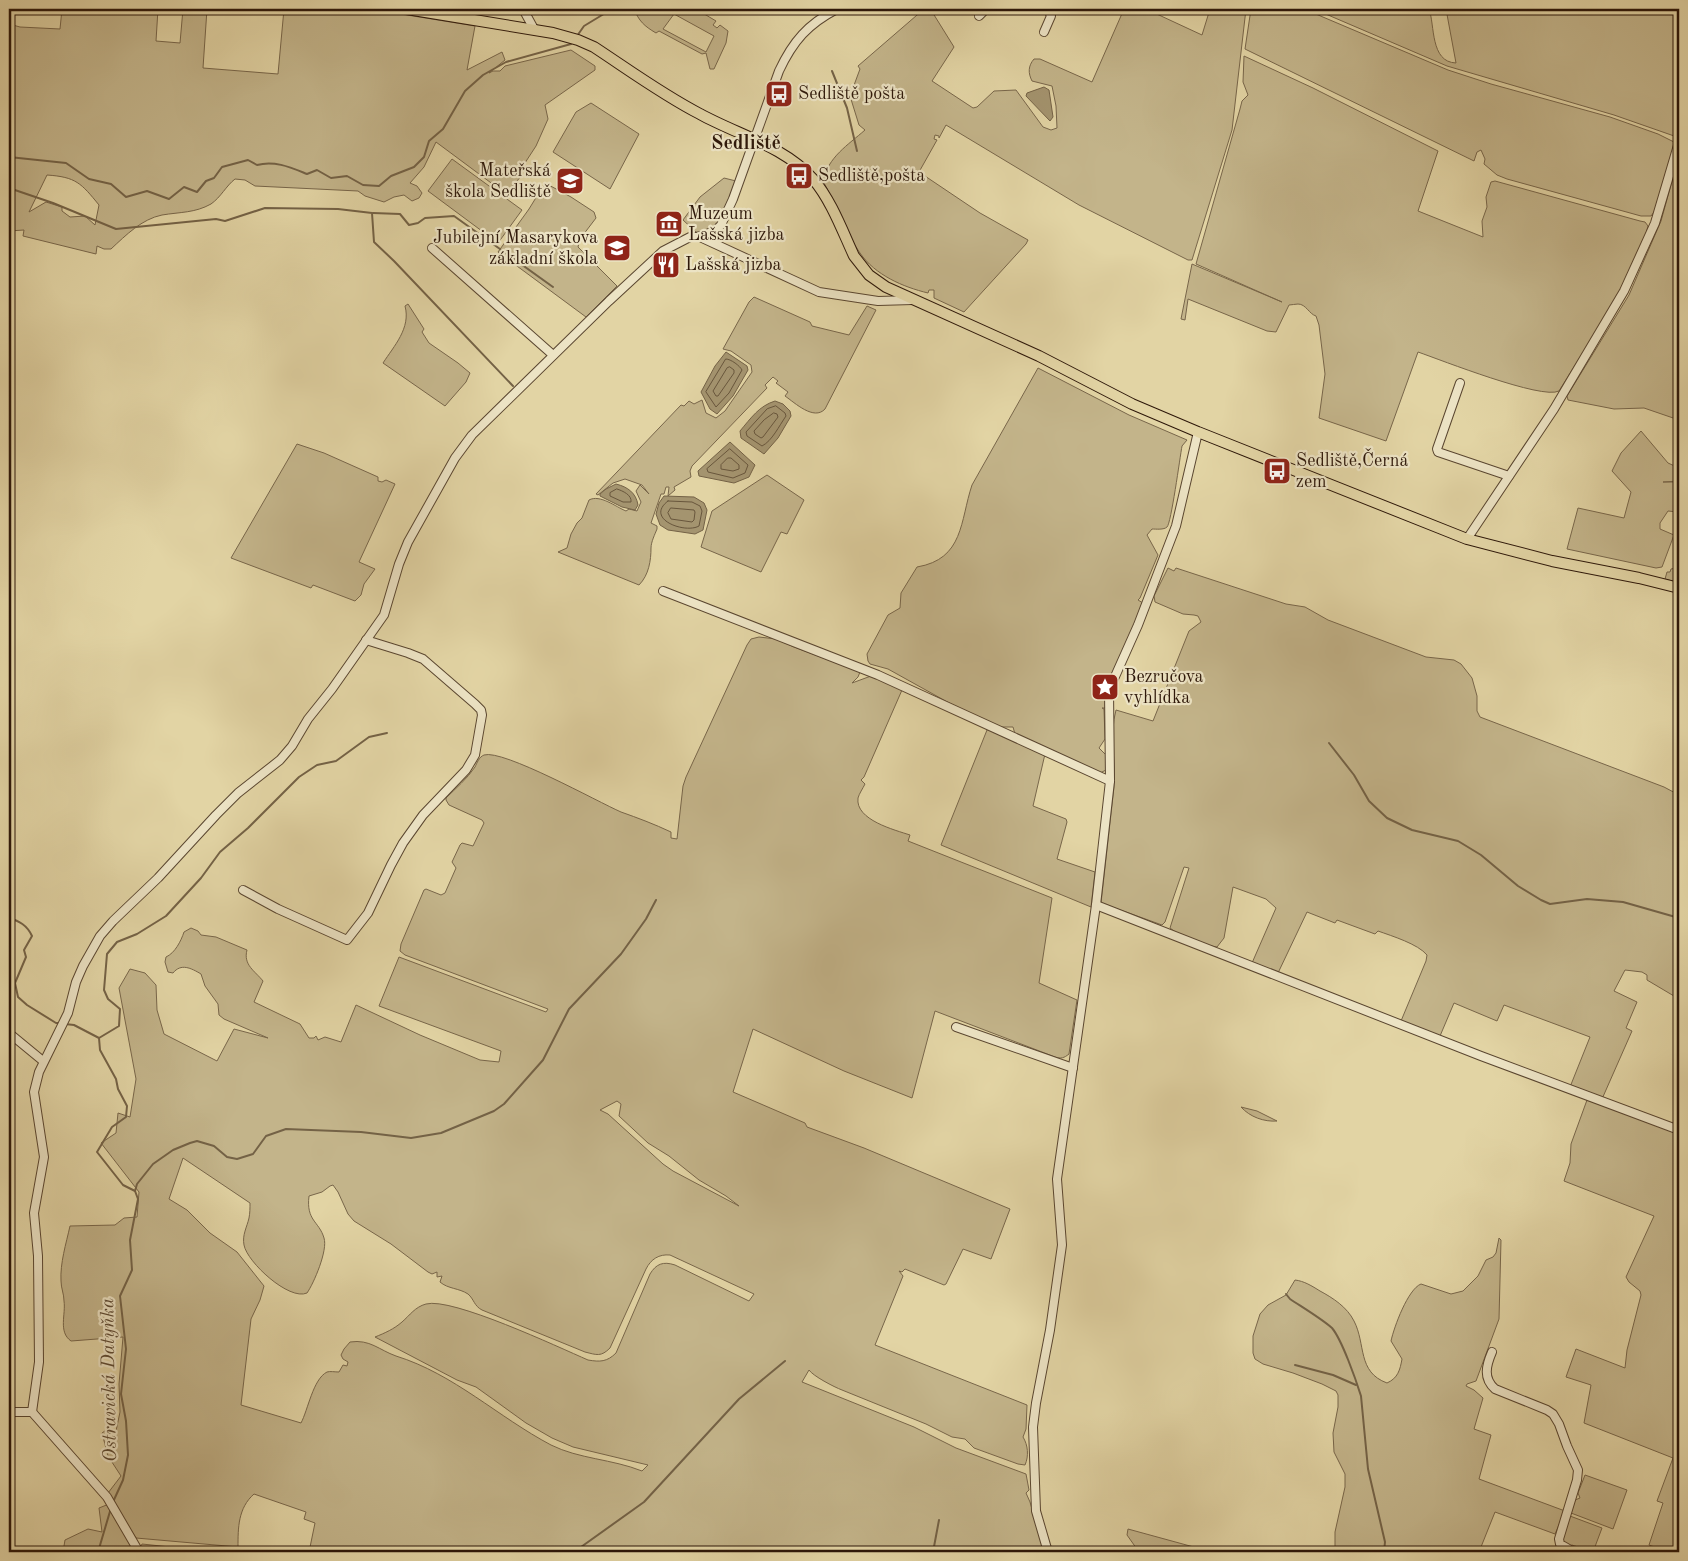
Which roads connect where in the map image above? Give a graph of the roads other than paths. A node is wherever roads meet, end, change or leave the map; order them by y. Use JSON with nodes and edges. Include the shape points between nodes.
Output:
{"nodes":[{"id":1,"x":407,"y":9,"type":"edge"},
{"id":2,"x":523,"y":9,"type":"edge"},
{"id":3,"x":837,"y":9,"type":"edge"},
{"id":4,"x":986,"y":9,"type":"edge"},
{"id":5,"x":1048,"y":9,"type":"edge"},
{"id":6,"x":979,"y":16,"type":"dead end"},
{"id":7,"x":534,"y":29,"type":"junction"},
{"id":8,"x":1044,"y":32,"type":"dead end"},
{"id":9,"x":755,"y":140,"type":"junction"},
{"id":10,"x":1679,"y":142,"type":"edge"},
{"id":11,"x":700,"y":237,"type":"junction"},
{"id":12,"x":432,"y":248,"type":"dead end"},
{"id":13,"x":915,"y":300,"type":"junction"},
{"id":14,"x":553,"y":355,"type":"junction"},
{"id":15,"x":1460,"y":383,"type":"dead end"},
{"id":16,"x":1198,"y":432,"type":"junction"},
{"id":17,"x":1509,"y":476,"type":"junction"},
{"id":18,"x":1467,"y":540,"type":"junction"},
{"id":19,"x":1679,"y":588,"type":"edge"},
{"id":20,"x":663,"y":591,"type":"dead end"},
{"id":21,"x":366,"y":640,"type":"junction"},
{"id":22,"x":1110,"y":781,"type":"junction"},
{"id":23,"x":243,"y":890,"type":"dead end"},
{"id":24,"x":1096,"y":905,"type":"junction"},
{"id":25,"x":956,"y":1027,"type":"dead end"},
{"id":26,"x":9,"y":1034,"type":"edge"},
{"id":27,"x":43,"y":1061,"type":"junction"},
{"id":28,"x":1073,"y":1068,"type":"junction"},
{"id":29,"x":1679,"y":1130,"type":"edge"},
{"id":30,"x":1492,"y":1352,"type":"dead end"},
{"id":31,"x":9,"y":1412,"type":"edge"},
{"id":32,"x":32,"y":1412,"type":"junction"},
{"id":33,"x":139,"y":1552,"type":"edge"},
{"id":34,"x":1048,"y":1552,"type":"edge"},
{"id":35,"x":1574,"y":1552,"type":"edge"}],
"edges":[{"from":1,"to":7,"type":"main road"},
{"from":2,"to":7,"type":"street"},
{"from":3,"to":9,"type":"street","via":[[811,25],[788,54]]},
{"from":4,"to":6,"type":"street"},
{"from":5,"to":8,"type":"street","via":[[1052,16]]},
{"from":7,"to":9,"type":"main road","via":[[594,47],[693,110]]},
{"from":9,"to":11,"type":"street","via":[[725,218],[716,230]]},
{"from":9,"to":13,"type":"main road","via":[[786,157],[814,181],[825,196],[854,256],[869,275]]},
{"from":10,"to":17,"type":"street","via":[[1655,222],[1624,291],[1564,393]]},
{"from":11,"to":13,"type":"street","via":[[819,292],[878,301]]},
{"from":11,"to":14,"type":"street","via":[[690,237],[663,251]]},
{"from":12,"to":14,"type":"street"},
{"from":13,"to":16,"type":"main road","via":[[1022,348],[1132,404]]},
{"from":14,"to":21,"type":"street","via":[[478,428],[460,450],[408,542],[384,615]]},
{"from":15,"to":17,"type":"street","via":[[1438,452]]},
{"from":16,"to":18,"type":"main road"},
{"from":16,"to":22,"type":"street","via":[[1176,526],[1109,690]]},
{"from":17,"to":18,"type":"street"},
{"from":18,"to":19,"type":"main road"},
{"from":20,"to":22,"type":"street","via":[[893,681]]},
{"from":21,"to":23,"type":"street","via":[[423,660],[482,710],[475,755],[466,770],[422,816],[403,843],[368,913],[347,940]]},
{"from":21,"to":27,"type":"street","via":[[283,757],[216,815],[100,936],[80,974],[66,1018]]},
{"from":22,"to":24,"type":"street"},
{"from":24,"to":28,"type":"street"},
{"from":24,"to":29,"type":"street"},
{"from":25,"to":28,"type":"street"},
{"from":26,"to":27,"type":"street"},
{"from":27,"to":32,"type":"street","via":[[34,1092],[44,1157],[34,1213],[38,1256],[39,1362]]},
{"from":28,"to":34,"type":"street","via":[[1057,1179],[1062,1245],[1033,1427],[1036,1511]]},
{"from":30,"to":35,"type":"street","via":[[1486,1370],[1490,1384],[1553,1414],[1578,1470],[1559,1539],[1560,1544]]},
{"from":31,"to":32,"type":"street"},
{"from":32,"to":33,"type":"street","via":[[107,1497]]}]}
